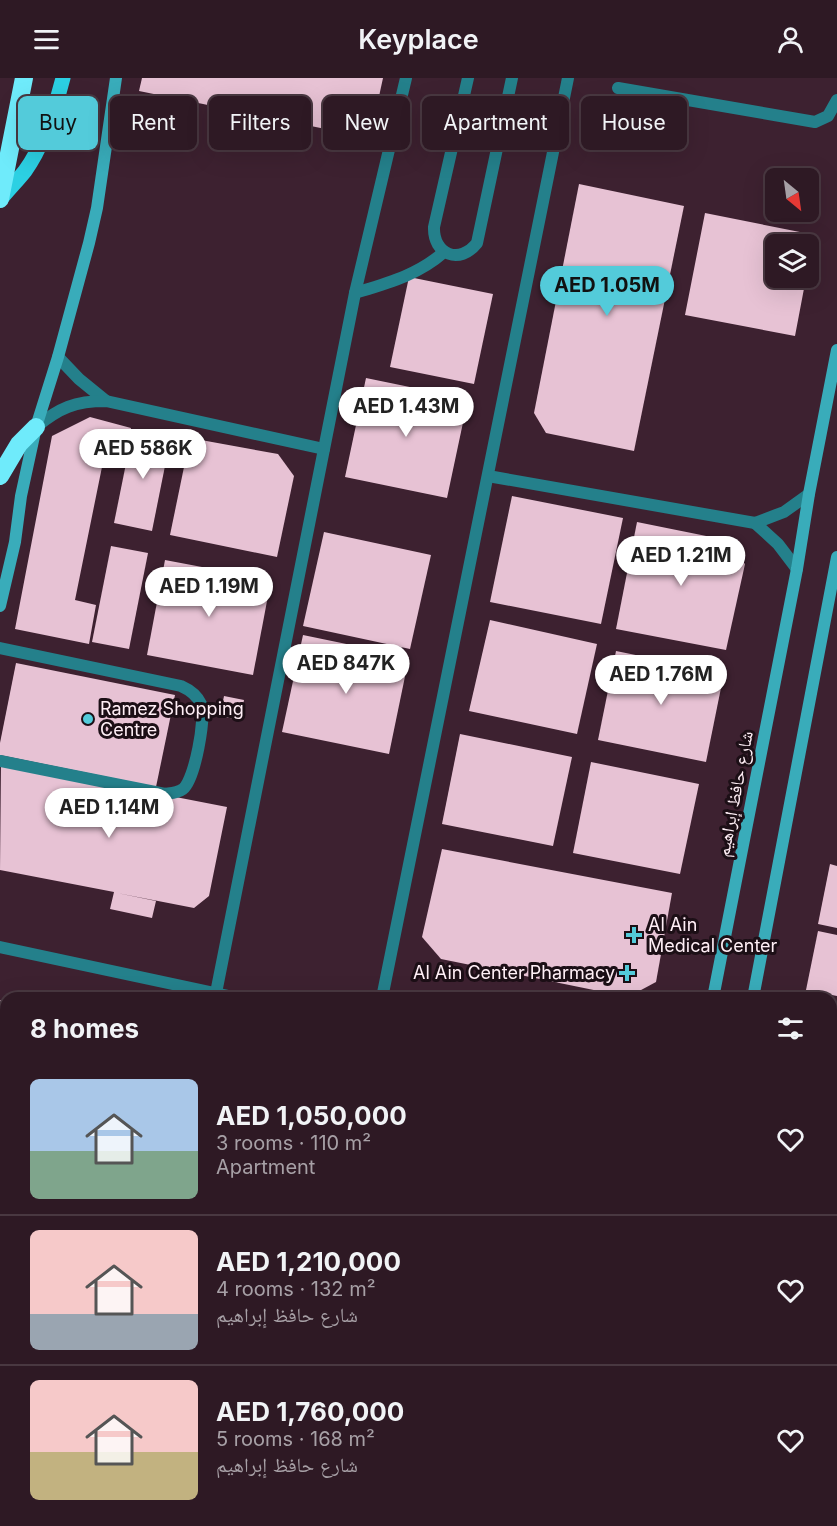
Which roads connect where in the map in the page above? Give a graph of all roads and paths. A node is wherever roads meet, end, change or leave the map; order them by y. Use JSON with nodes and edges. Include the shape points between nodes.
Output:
{"nodes":[{"id":1,"x":24,"y":78,"type":"edge"},
{"id":2,"x":63,"y":78,"type":"edge"},
{"id":3,"x":116,"y":78,"type":"edge"},
{"id":4,"x":406,"y":78,"type":"edge"},
{"id":5,"x":468,"y":78,"type":"edge"},
{"id":6,"x":512,"y":78,"type":"edge"},
{"id":7,"x":568,"y":78,"type":"edge"},
{"id":8,"x":618,"y":88,"type":"dead end"},
{"id":9,"x":837,"y":100,"type":"edge"},
{"id":10,"x":0,"y":199,"type":"edge"},
{"id":11,"x":444,"y":252,"type":"junction"},
{"id":12,"x":355,"y":293,"type":"junction"},
{"id":13,"x":837,"y":350,"type":"edge"},
{"id":14,"x":58,"y":357,"type":"junction"},
{"id":15,"x":106,"y":401,"type":"junction"},
{"id":16,"x":36,"y":427,"type":"junction"},
{"id":17,"x":324,"y":449,"type":"junction"},
{"id":18,"x":0,"y":476,"type":"edge"},
{"id":19,"x":488,"y":476,"type":"junction"},
{"id":20,"x":809,"y":494,"type":"junction"},
{"id":21,"x":755,"y":523,"type":"junction"},
{"id":22,"x":837,"y":557,"type":"edge"},
{"id":23,"x":797,"y":569,"type":"junction"},
{"id":24,"x":0,"y":606,"type":"edge"},
{"id":25,"x":0,"y":648,"type":"edge"},
{"id":26,"x":0,"y":761,"type":"edge"},
{"id":27,"x":0,"y":947,"type":"edge"},
{"id":28,"x":211,"y":992,"type":"edge"},
{"id":29,"x":216,"y":992,"type":"edge"},
{"id":30,"x":383,"y":992,"type":"edge"},
{"id":31,"x":714,"y":992,"type":"edge"},
{"id":32,"x":756,"y":992,"type":"edge"}],
"edges":[{"from":1,"to":10,"type":"highway"},
{"from":2,"to":10,"type":"main road","via":[[41,142],[26,169]]},
{"from":3,"to":14,"type":"street","via":[[97,208]]},
{"from":4,"to":12,"type":"street"},
{"from":5,"to":11,"type":"street","via":[[434,227],[437,245]]},
{"from":6,"to":11,"type":"street","via":[[477,243],[462,255]]},
{"from":7,"to":19,"type":"street"},
{"from":8,"to":9,"type":"street","via":[[815,122],[828,116]]},
{"from":11,"to":12,"type":"street","via":[[407,276]]},
{"from":12,"to":17,"type":"street"},
{"from":13,"to":20,"type":"street","name":"شارع حافظ إبراهيم"},
{"from":14,"to":15,"type":"street"},
{"from":14,"to":16,"type":"street"},
{"from":15,"to":16,"type":"street","via":[[68,406]]},
{"from":15,"to":17,"type":"street"},
{"from":16,"to":18,"type":"highway","via":[[19,444]]},
{"from":16,"to":24,"type":"street"},
{"from":17,"to":29,"type":"street"},
{"from":19,"to":21,"type":"street"},
{"from":19,"to":30,"type":"street"},
{"from":20,"to":21,"type":"street","via":[[784,512]]},
{"from":20,"to":23,"type":"street","name":"شارع حافظ إبراهيم"},
{"from":21,"to":23,"type":"street"},
{"from":22,"to":32,"type":"street"},
{"from":23,"to":31,"type":"street","name":"شارع حافظ إبراهيم"},
{"from":25,"to":26,"type":"street","via":[[181,686],[198,698],[203,718],[189,781],[175,793]]},
{"from":27,"to":28,"type":"street"}]}
